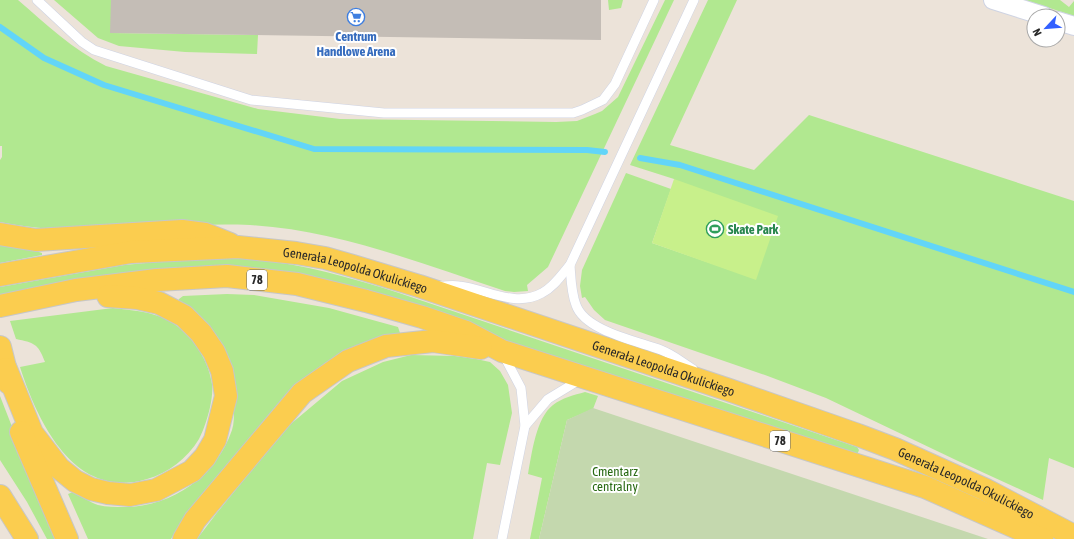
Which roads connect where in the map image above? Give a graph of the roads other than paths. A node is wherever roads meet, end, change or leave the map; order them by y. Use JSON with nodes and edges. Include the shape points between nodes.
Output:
{"nodes":[{"id":1,"x":37,"y":0,"type":"edge"},
{"id":2,"x":654,"y":0,"type":"edge"},
{"id":3,"x":694,"y":0,"type":"edge"},
{"id":4,"x":993,"y":0,"type":"edge"},
{"id":5,"x":1026,"y":10,"type":"edge"},
{"id":6,"x":0,"y":234,"type":"edge"},
{"id":7,"x":238,"y":247,"type":"junction"},
{"id":8,"x":570,"y":265,"type":"junction"},
{"id":9,"x":0,"y":275,"type":"edge"},
{"id":10,"x":419,"y":286,"type":"junction"},
{"id":11,"x":2,"y":306,"type":"edge"},
{"id":12,"x":0,"y":347,"type":"edge"},
{"id":13,"x":502,"y":350,"type":"junction"},
{"id":14,"x":6,"y":369,"type":"junction"},
{"id":15,"x":584,"y":377,"type":"junction"},
{"id":16,"x":729,"y":390,"type":"junction"},
{"id":17,"x":525,"y":426,"type":"junction"},
{"id":18,"x":0,"y":496,"type":"edge"},
{"id":19,"x":1074,"y":536,"type":"edge"},
{"id":20,"x":27,"y":539,"type":"edge"},
{"id":21,"x":67,"y":539,"type":"edge"},
{"id":22,"x":184,"y":539,"type":"edge"},
{"id":23,"x":502,"y":539,"type":"edge"},
{"id":24,"x":1042,"y":539,"type":"edge"}],
"edges":[{"from":1,"to":2,"type":"lane","via":[[94,50],[251,100],[384,113],[573,113],[603,100],[615,84]]},
{"from":3,"to":8,"type":"lane"},
{"from":4,"to":5,"type":"street"},
{"from":6,"to":7,"type":"main road","number":"78","via":[[36,240],[182,231],[205,234]]},
{"from":7,"to":9,"type":"main road","via":[[131,252]]},
{"from":7,"to":10,"type":"main road","name":"Generała Leopolda Okulickiego","number":"78","via":[[325,258]]},
{"from":8,"to":10,"type":"lane","via":[[543,293],[529,298],[514,299],[459,286]]},
{"from":8,"to":16,"type":"lane","via":[[576,306],[582,315],[601,329],[663,351]]},
{"from":10,"to":16,"type":"main road","name":"Generała Leopolda Okulickiego","number":"78"},
{"from":11,"to":13,"type":"main road","number":"78","via":[[76,290],[157,280],[227,276],[297,284],[366,301],[466,332]]},
{"from":11,"to":14,"type":"main road","via":[[102,296],[137,298],[159,303],[184,316],[201,333],[214,352],[222,371],[226,396],[215,440],[192,471],[156,490],[130,494],[108,493],[91,489],[75,481],[59,468],[32,433]]},
{"from":12,"to":14,"type":"main road"},
{"from":13,"to":15,"type":"main road","name":"Generała Leopolda Okulickiego","number":"78"},
{"from":13,"to":17,"type":"lane","via":[[521,388]]},
{"from":13,"to":22,"type":"main road","via":[[433,341],[386,346],[348,361],[302,393],[195,520]]},
{"from":14,"to":21,"type":"main road","via":[[20,430]]},
{"from":15,"to":17,"type":"lane","via":[[548,399]]},
{"from":15,"to":24,"type":"main road","name":"Generała Leopolda Okulickiego","number":"78","via":[[925,487]]},
{"from":16,"to":19,"type":"main road","name":"Generała Leopolda Okulickiego","number":"78","via":[[895,449],[984,489]]},
{"from":17,"to":23,"type":"lane"},
{"from":18,"to":20,"type":"main road"}]}
